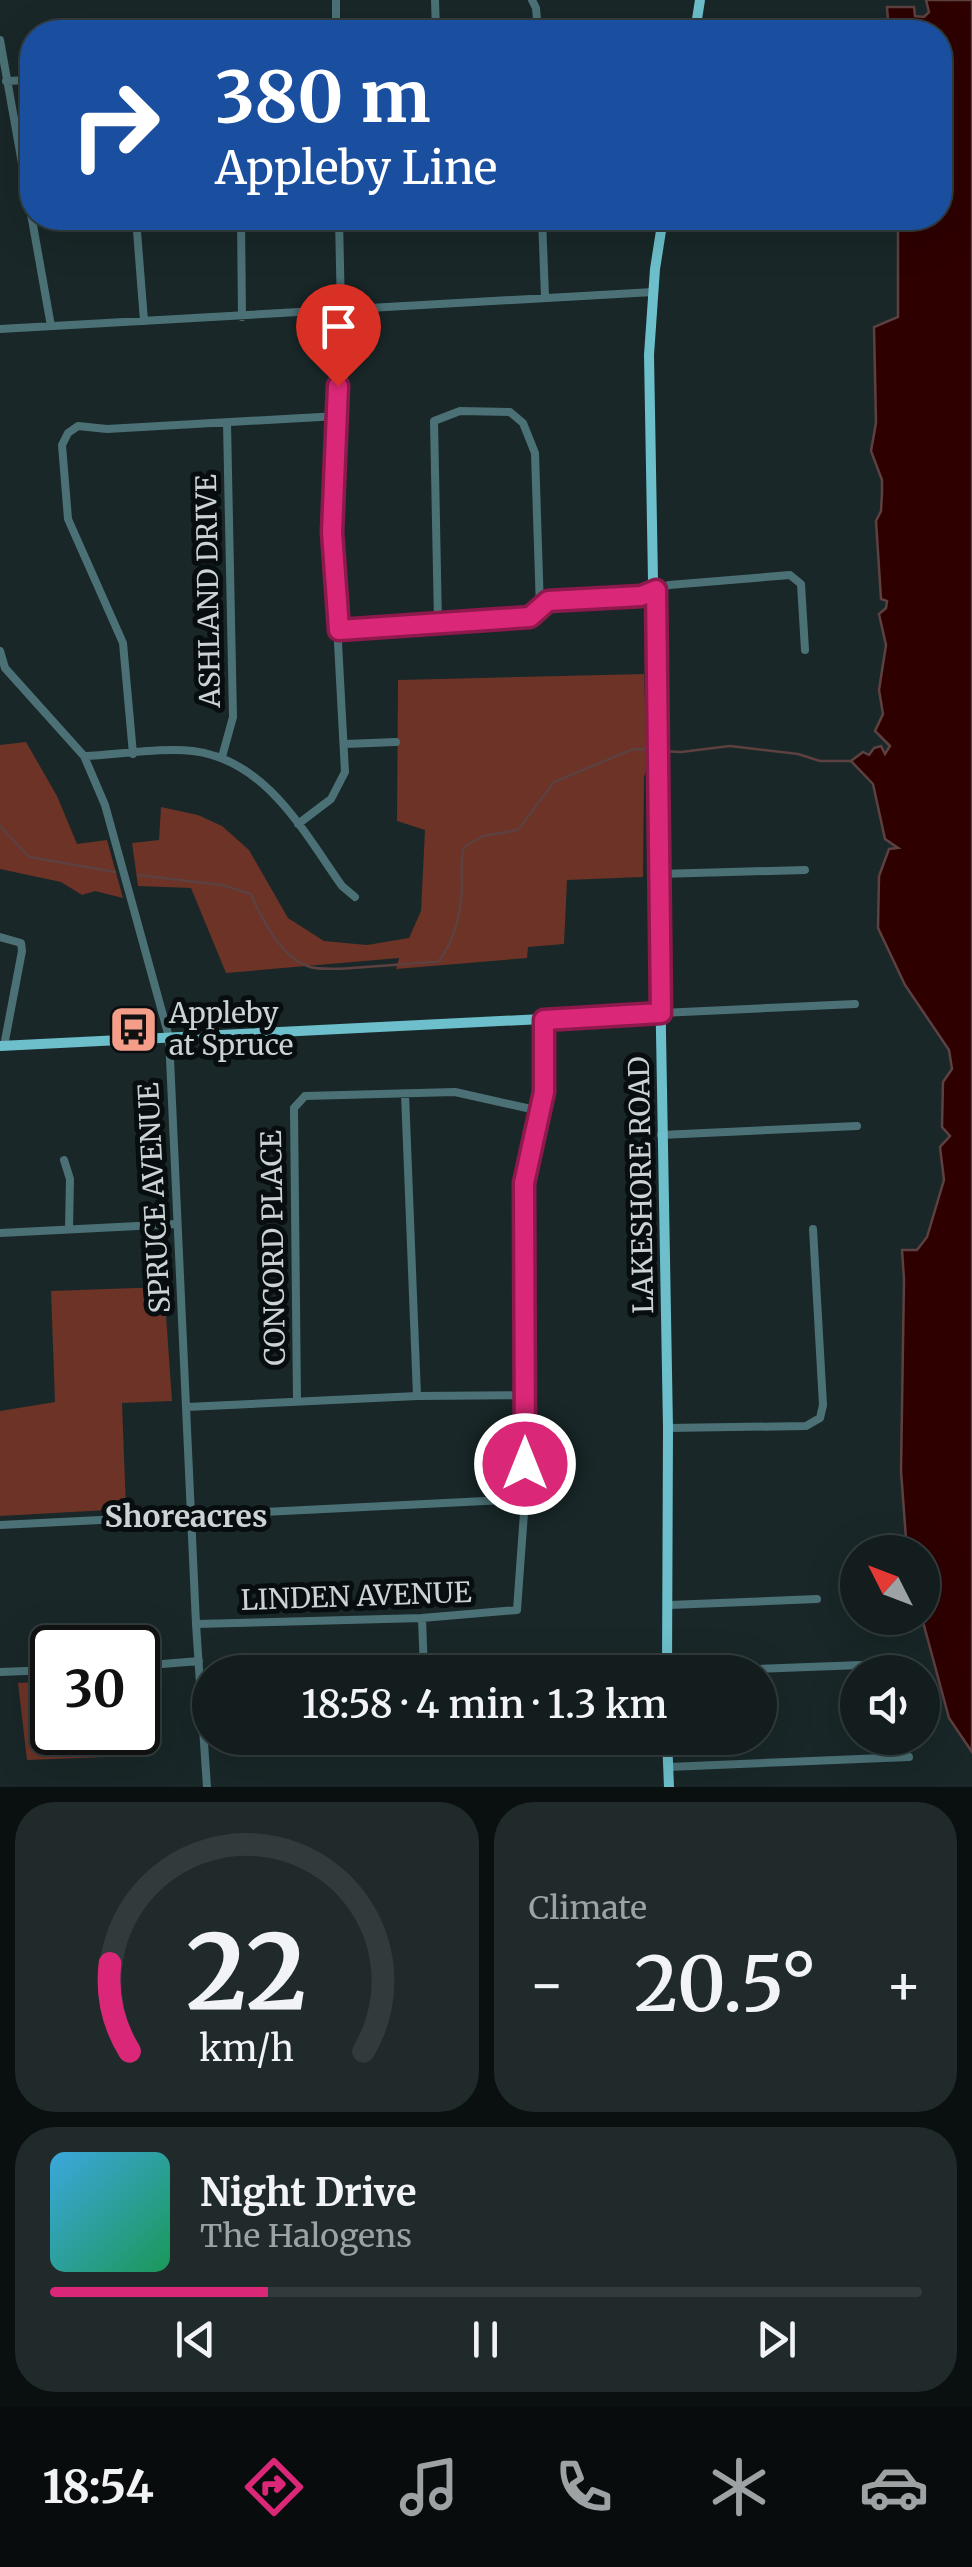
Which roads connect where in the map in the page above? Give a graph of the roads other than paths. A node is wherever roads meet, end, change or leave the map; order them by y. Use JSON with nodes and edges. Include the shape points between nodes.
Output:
{"nodes":[{"id":1,"x":0,"y":40,"type":"edge"},
{"id":2,"x":20,"y":80,"type":"edge"},
{"id":3,"x":6,"y":81,"type":"junction"},
{"id":4,"x":20,"y":156,"type":"edge"},
{"id":5,"x":34,"y":230,"type":"edge"},
{"id":6,"x":137,"y":230,"type":"edge"},
{"id":7,"x":241,"y":230,"type":"edge"},
{"id":8,"x":339,"y":230,"type":"edge"},
{"id":9,"x":542,"y":230,"type":"edge"},
{"id":10,"x":661,"y":230,"type":"edge"},
{"id":11,"x":653,"y":292,"type":"junction"},
{"id":12,"x":545,"y":297,"type":"junction"},
{"id":13,"x":341,"y":312,"type":"junction"},
{"id":14,"x":242,"y":317,"type":"junction"},
{"id":15,"x":144,"y":321,"type":"junction"},
{"id":16,"x":52,"y":326,"type":"junction"},
{"id":17,"x":0,"y":329,"type":"edge"},
{"id":18,"x":338,"y":416,"type":"junction"},
{"id":19,"x":228,"y":424,"type":"junction"},
{"id":20,"x":656,"y":590,"type":"junction"},
{"id":21,"x":540,"y":610,"type":"junction"},
{"id":22,"x":438,"y":623,"type":"junction"},
{"id":23,"x":339,"y":630,"type":"junction"},
{"id":24,"x":805,"y":650,"type":"dead end"},
{"id":25,"x":0,"y":651,"type":"edge"},
{"id":26,"x":3,"y":668,"type":"edge"},
{"id":27,"x":396,"y":742,"type":"dead end"},
{"id":28,"x":345,"y":744,"type":"junction"},
{"id":29,"x":133,"y":754,"type":"junction"},
{"id":30,"x":84,"y":756,"type":"junction"},
{"id":31,"x":222,"y":757,"type":"junction"},
{"id":32,"x":298,"y":824,"type":"junction"},
{"id":33,"x":804,"y":870,"type":"dead end"},
{"id":34,"x":659,"y":874,"type":"junction"},
{"id":35,"x":355,"y":897,"type":"dead end"},
{"id":36,"x":0,"y":936,"type":"edge"},
{"id":37,"x":855,"y":1004,"type":"dead end"},
{"id":38,"x":661,"y":1013,"type":"junction"},
{"id":39,"x":544,"y":1020,"type":"junction"},
{"id":40,"x":168,"y":1037,"type":"junction"},
{"id":41,"x":2,"y":1046,"type":"edge"},
{"id":42,"x":406,"y":1094,"type":"junction"},
{"id":43,"x":540,"y":1112,"type":"junction"},
{"id":44,"x":858,"y":1126,"type":"dead end"},
{"id":45,"x":661,"y":1135,"type":"junction"},
{"id":46,"x":64,"y":1160,"type":"dead end"},
{"id":47,"x":177,"y":1224,"type":"junction"},
{"id":48,"x":69,"y":1228,"type":"junction"},
{"id":49,"x":813,"y":1229,"type":"dead end"},
{"id":50,"x":0,"y":1233,"type":"edge"},
{"id":51,"x":525,"y":1395,"type":"junction"},
{"id":52,"x":417,"y":1396,"type":"junction"},
{"id":53,"x":297,"y":1401,"type":"junction"},
{"id":54,"x":186,"y":1406,"type":"junction"},
{"id":55,"x":668,"y":1428,"type":"junction"},
{"id":56,"x":525,"y":1499,"type":"junction"},
{"id":57,"x":191,"y":1516,"type":"junction"},
{"id":58,"x":0,"y":1524,"type":"edge"},
{"id":59,"x":816,"y":1600,"type":"dead end"},
{"id":60,"x":669,"y":1605,"type":"junction"},
{"id":61,"x":422,"y":1618,"type":"junction"},
{"id":62,"x":196,"y":1624,"type":"junction"},
{"id":63,"x":199,"y":1655,"type":"edge"},
{"id":64,"x":423,"y":1655,"type":"edge"},
{"id":65,"x":668,"y":1655,"type":"edge"},
{"id":66,"x":192,"y":1662,"type":"edge"},
{"id":67,"x":160,"y":1664,"type":"edge"},
{"id":68,"x":840,"y":1666,"type":"edge"},
{"id":69,"x":777,"y":1668,"type":"edge"},
{"id":70,"x":30,"y":1671,"type":"edge"},
{"id":71,"x":0,"y":1672,"type":"edge"},
{"id":72,"x":207,"y":1755,"type":"edge"},
{"id":73,"x":668,"y":1755,"type":"edge"},
{"id":74,"x":909,"y":1757,"type":"dead end"},
{"id":75,"x":668,"y":1767,"type":"junction"},
{"id":76,"x":208,"y":1787,"type":"edge"},
{"id":77,"x":668,"y":1787,"type":"edge"}],
"edges":[{"from":1,"to":3,"type":"street"},
{"from":2,"to":3,"type":"street"},
{"from":3,"to":4,"type":"street"},
{"from":5,"to":16,"type":"street"},
{"from":6,"to":15,"type":"street"},
{"from":7,"to":14,"type":"street"},
{"from":8,"to":13,"type":"street"},
{"from":9,"to":12,"type":"street"},
{"from":10,"to":11,"type":"main road","name":"LAKESHORE ROAD"},
{"from":11,"to":12,"type":"street"},
{"from":11,"to":20,"type":"main road","name":"LAKESHORE ROAD"},
{"from":12,"to":13,"type":"street"},
{"from":13,"to":14,"type":"street"},
{"from":13,"to":18,"type":"street"},
{"from":14,"to":15,"type":"street"},
{"from":15,"to":16,"type":"street"},
{"from":16,"to":17,"type":"street"},
{"from":18,"to":19,"type":"street"},
{"from":18,"to":23,"type":"street","via":[[332,532]]},
{"from":19,"to":29,"type":"street","via":[[78,426],[62,445],[68,518],[122,643]]},
{"from":19,"to":31,"type":"street","name":"ASHLAND DRIVE","via":[[233,717]]},
{"from":20,"to":21,"type":"street","via":[[548,601]]},
{"from":20,"to":24,"type":"street","via":[[790,575],[801,584]]},
{"from":20,"to":34,"type":"main road","name":"LAKESHORE ROAD"},
{"from":21,"to":22,"type":"street","via":[[530,617]]},
{"from":21,"to":22,"type":"street","via":[[535,453],[523,423],[510,412],[460,411],[434,421]]},
{"from":22,"to":23,"type":"street"},
{"from":23,"to":28,"type":"street"},
{"from":25,"to":26,"type":"street","name":"SPRUCE AVENUE"},
{"from":26,"to":30,"type":"street","name":"SPRUCE AVENUE"},
{"from":27,"to":28,"type":"street"},
{"from":28,"to":32,"type":"street","via":[[345,772],[331,799]]},
{"from":29,"to":30,"type":"street"},
{"from":29,"to":31,"type":"street","via":[[189,750]]},
{"from":30,"to":40,"type":"street","name":"SPRUCE AVENUE","via":[[105,805]]},
{"from":31,"to":32,"type":"street","via":[[253,774]]},
{"from":32,"to":35,"type":"street"},
{"from":33,"to":34,"type":"street"},
{"from":34,"to":38,"type":"main road","name":"LAKESHORE ROAD"},
{"from":36,"to":41,"type":"street","via":[[22,942]]},
{"from":37,"to":38,"type":"street"},
{"from":38,"to":39,"type":"main road"},
{"from":38,"to":45,"type":"main road","name":"LAKESHORE ROAD"},
{"from":39,"to":40,"type":"main road"},
{"from":39,"to":43,"type":"street"},
{"from":40,"to":41,"type":"main road"},
{"from":40,"to":47,"type":"street","name":"SPRUCE AVENUE"},
{"from":42,"to":43,"type":"street","name":"CONCORD PLACE","via":[[455,1092]]},
{"from":42,"to":52,"type":"street"},
{"from":42,"to":53,"type":"street","name":"CONCORD PLACE","via":[[305,1096],[294,1108]]},
{"from":43,"to":51,"type":"street","via":[[524,1183]]},
{"from":44,"to":45,"type":"street"},
{"from":45,"to":55,"type":"main road","name":"LAKESHORE ROAD"},
{"from":46,"to":48,"type":"street"},
{"from":47,"to":48,"type":"street"},
{"from":47,"to":54,"type":"street","name":"SPRUCE AVENUE"},
{"from":48,"to":50,"type":"street"},
{"from":49,"to":55,"type":"street","via":[[820,1418],[806,1426]]},
{"from":51,"to":52,"type":"street"},
{"from":51,"to":56,"type":"street"},
{"from":52,"to":53,"type":"street"},
{"from":53,"to":54,"type":"street"},
{"from":54,"to":57,"type":"street","name":"SPRUCE AVENUE"},
{"from":55,"to":60,"type":"main road","name":"LAKESHORE ROAD"},
{"from":56,"to":57,"type":"street"},
{"from":56,"to":61,"type":"street","name":"LINDEN AVENUE","via":[[517,1610]]},
{"from":57,"to":58,"type":"street"},
{"from":57,"to":62,"type":"street","name":"SPRUCE AVENUE"},
{"from":59,"to":60,"type":"street"},
{"from":60,"to":65,"type":"main road","name":"LAKESHORE ROAD"},
{"from":61,"to":62,"type":"street","name":"LINDEN AVENUE"},
{"from":61,"to":64,"type":"street"},
{"from":62,"to":63,"type":"street","name":"SPRUCE AVENUE"},
{"from":66,"to":67,"type":"street"},
{"from":68,"to":69,"type":"street"},
{"from":70,"to":71,"type":"street"},
{"from":72,"to":76,"type":"street","name":"SPRUCE AVENUE"},
{"from":73,"to":75,"type":"main road"},
{"from":74,"to":75,"type":"street"},
{"from":75,"to":77,"type":"main road"}]}
